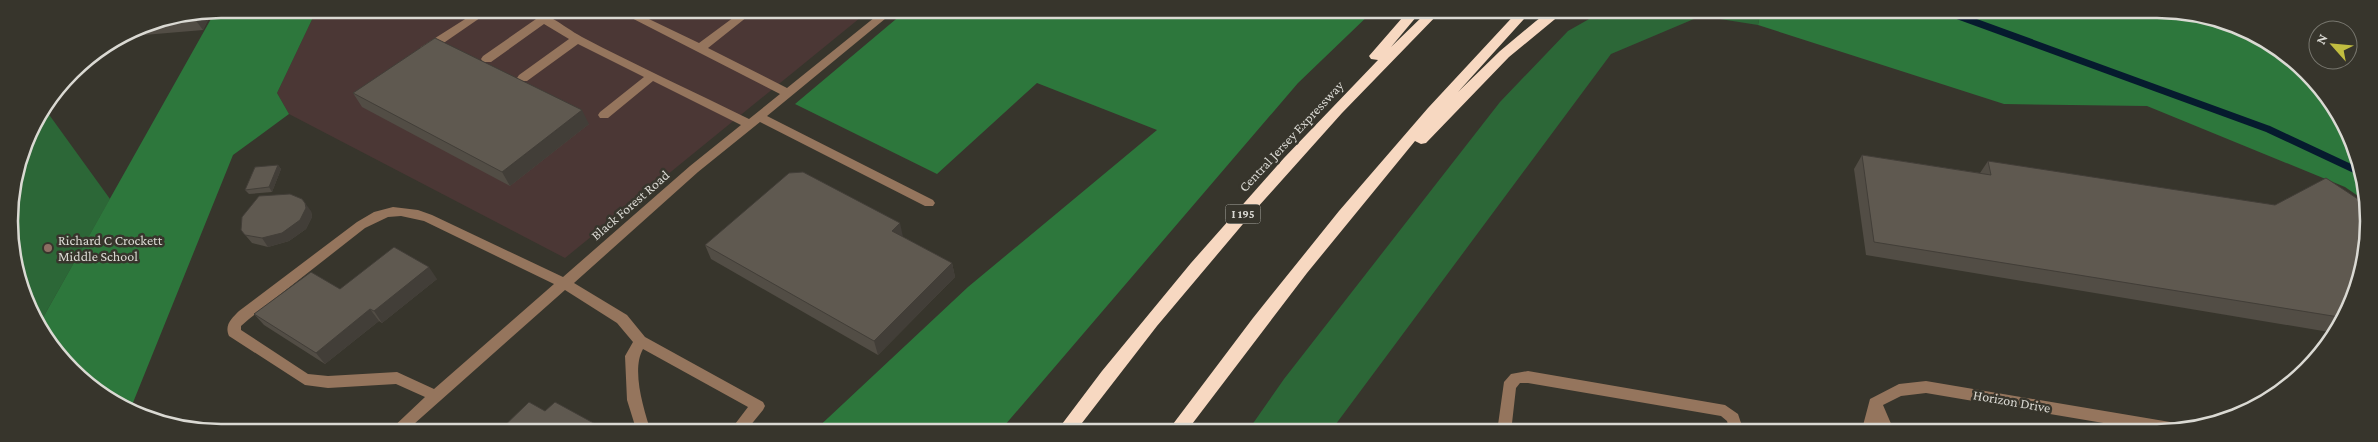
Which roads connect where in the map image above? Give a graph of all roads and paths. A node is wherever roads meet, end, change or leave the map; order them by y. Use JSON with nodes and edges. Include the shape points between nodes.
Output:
{"nodes":[{"id":1,"x":474,"y":18,"type":"edge"},
{"id":2,"x":545,"y":18,"type":"joint"},
{"id":3,"x":638,"y":18,"type":"edge"},
{"id":4,"x":740,"y":18,"type":"edge"},
{"id":5,"x":881,"y":18,"type":"edge"},
{"id":6,"x":1409,"y":18,"type":"edge"},
{"id":7,"x":1428,"y":18,"type":"edge"},
{"id":8,"x":1519,"y":18,"type":"edge"},
{"id":9,"x":1548,"y":18,"type":"edge"},
{"id":10,"x":577,"y":39,"type":"junction"},
{"id":11,"x":700,"y":48,"type":"junction"},
{"id":12,"x":415,"y":56,"type":"edge"},
{"id":13,"x":487,"y":59,"type":"dead end"},
{"id":14,"x":652,"y":76,"type":"junction"},
{"id":15,"x":523,"y":78,"type":"dead end"},
{"id":16,"x":788,"y":93,"type":"junction"},
{"id":17,"x":604,"y":115,"type":"dead end"},
{"id":18,"x":754,"y":120,"type":"junction"},
{"id":19,"x":1271,"y":181,"type":"junction"},
{"id":20,"x":929,"y":203,"type":"dead end"},
{"id":21,"x":1340,"y":219,"type":"junction"},
{"id":22,"x":564,"y":284,"type":"junction"},
{"id":23,"x":640,"y":341,"type":"junction"},
{"id":24,"x":435,"y":396,"type":"junction"},
{"id":25,"x":1875,"y":403,"type":"junction"},
{"id":26,"x":404,"y":424,"type":"edge"},
{"id":27,"x":642,"y":424,"type":"edge"},
{"id":28,"x":743,"y":424,"type":"edge"},
{"id":29,"x":1071,"y":424,"type":"edge"},
{"id":30,"x":1182,"y":424,"type":"edge"},
{"id":31,"x":1505,"y":424,"type":"edge"},
{"id":32,"x":1736,"y":424,"type":"edge"},
{"id":33,"x":1870,"y":424,"type":"edge"},
{"id":34,"x":1884,"y":424,"type":"edge"},
{"id":35,"x":2146,"y":424,"type":"edge"}],
"edges":[{"from":1,"to":12,"type":"street"},
{"from":2,"to":10,"type":"street"},
{"from":2,"to":13,"type":"street"},
{"from":3,"to":11,"type":"street"},
{"from":4,"to":11,"type":"street"},
{"from":5,"to":16,"type":"street","name":"Black Forest Road"},
{"from":6,"to":19,"type":"highway"},
{"from":7,"to":19,"type":"highway","name":"Central Jersey Expressway","number":"I 195"},
{"from":8,"to":21,"type":"highway"},
{"from":9,"to":21,"type":"highway","via":[[1516,43]]},
{"from":10,"to":14,"type":"street"},
{"from":10,"to":15,"type":"street"},
{"from":11,"to":16,"type":"street"},
{"from":14,"to":17,"type":"street"},
{"from":14,"to":18,"type":"street"},
{"from":16,"to":18,"type":"street","name":"Black Forest Road"},
{"from":18,"to":20,"type":"street"},
{"from":18,"to":22,"type":"street","name":"Black Forest Road"},
{"from":19,"to":29,"type":"highway","name":"Central Jersey Expressway","number":"I 195","via":[[1162,309]]},
{"from":21,"to":30,"type":"highway","via":[[1261,317]]},
{"from":22,"to":23,"type":"street","via":[[622,319]]},
{"from":22,"to":24,"type":"street","name":"Black Forest Road"},
{"from":22,"to":24,"type":"street","via":[[428,218],[406,210],[393,210],[361,225],[235,324],[234,332],[305,379],[328,382],[397,378]]},
{"from":23,"to":27,"type":"street","via":[[632,356],[634,400]]},
{"from":23,"to":28,"type":"street","via":[[758,406]]},
{"from":24,"to":26,"type":"street","name":"Black Forest Road"},
{"from":25,"to":33,"type":"street"},
{"from":25,"to":34,"type":"street"},
{"from":25,"to":35,"type":"street","name":"Horizon Drive","via":[[1899,390],[1926,387]]},
{"from":31,"to":32,"type":"street","via":[[1509,386],[1516,378],[1528,377],[1725,411]]}]}
